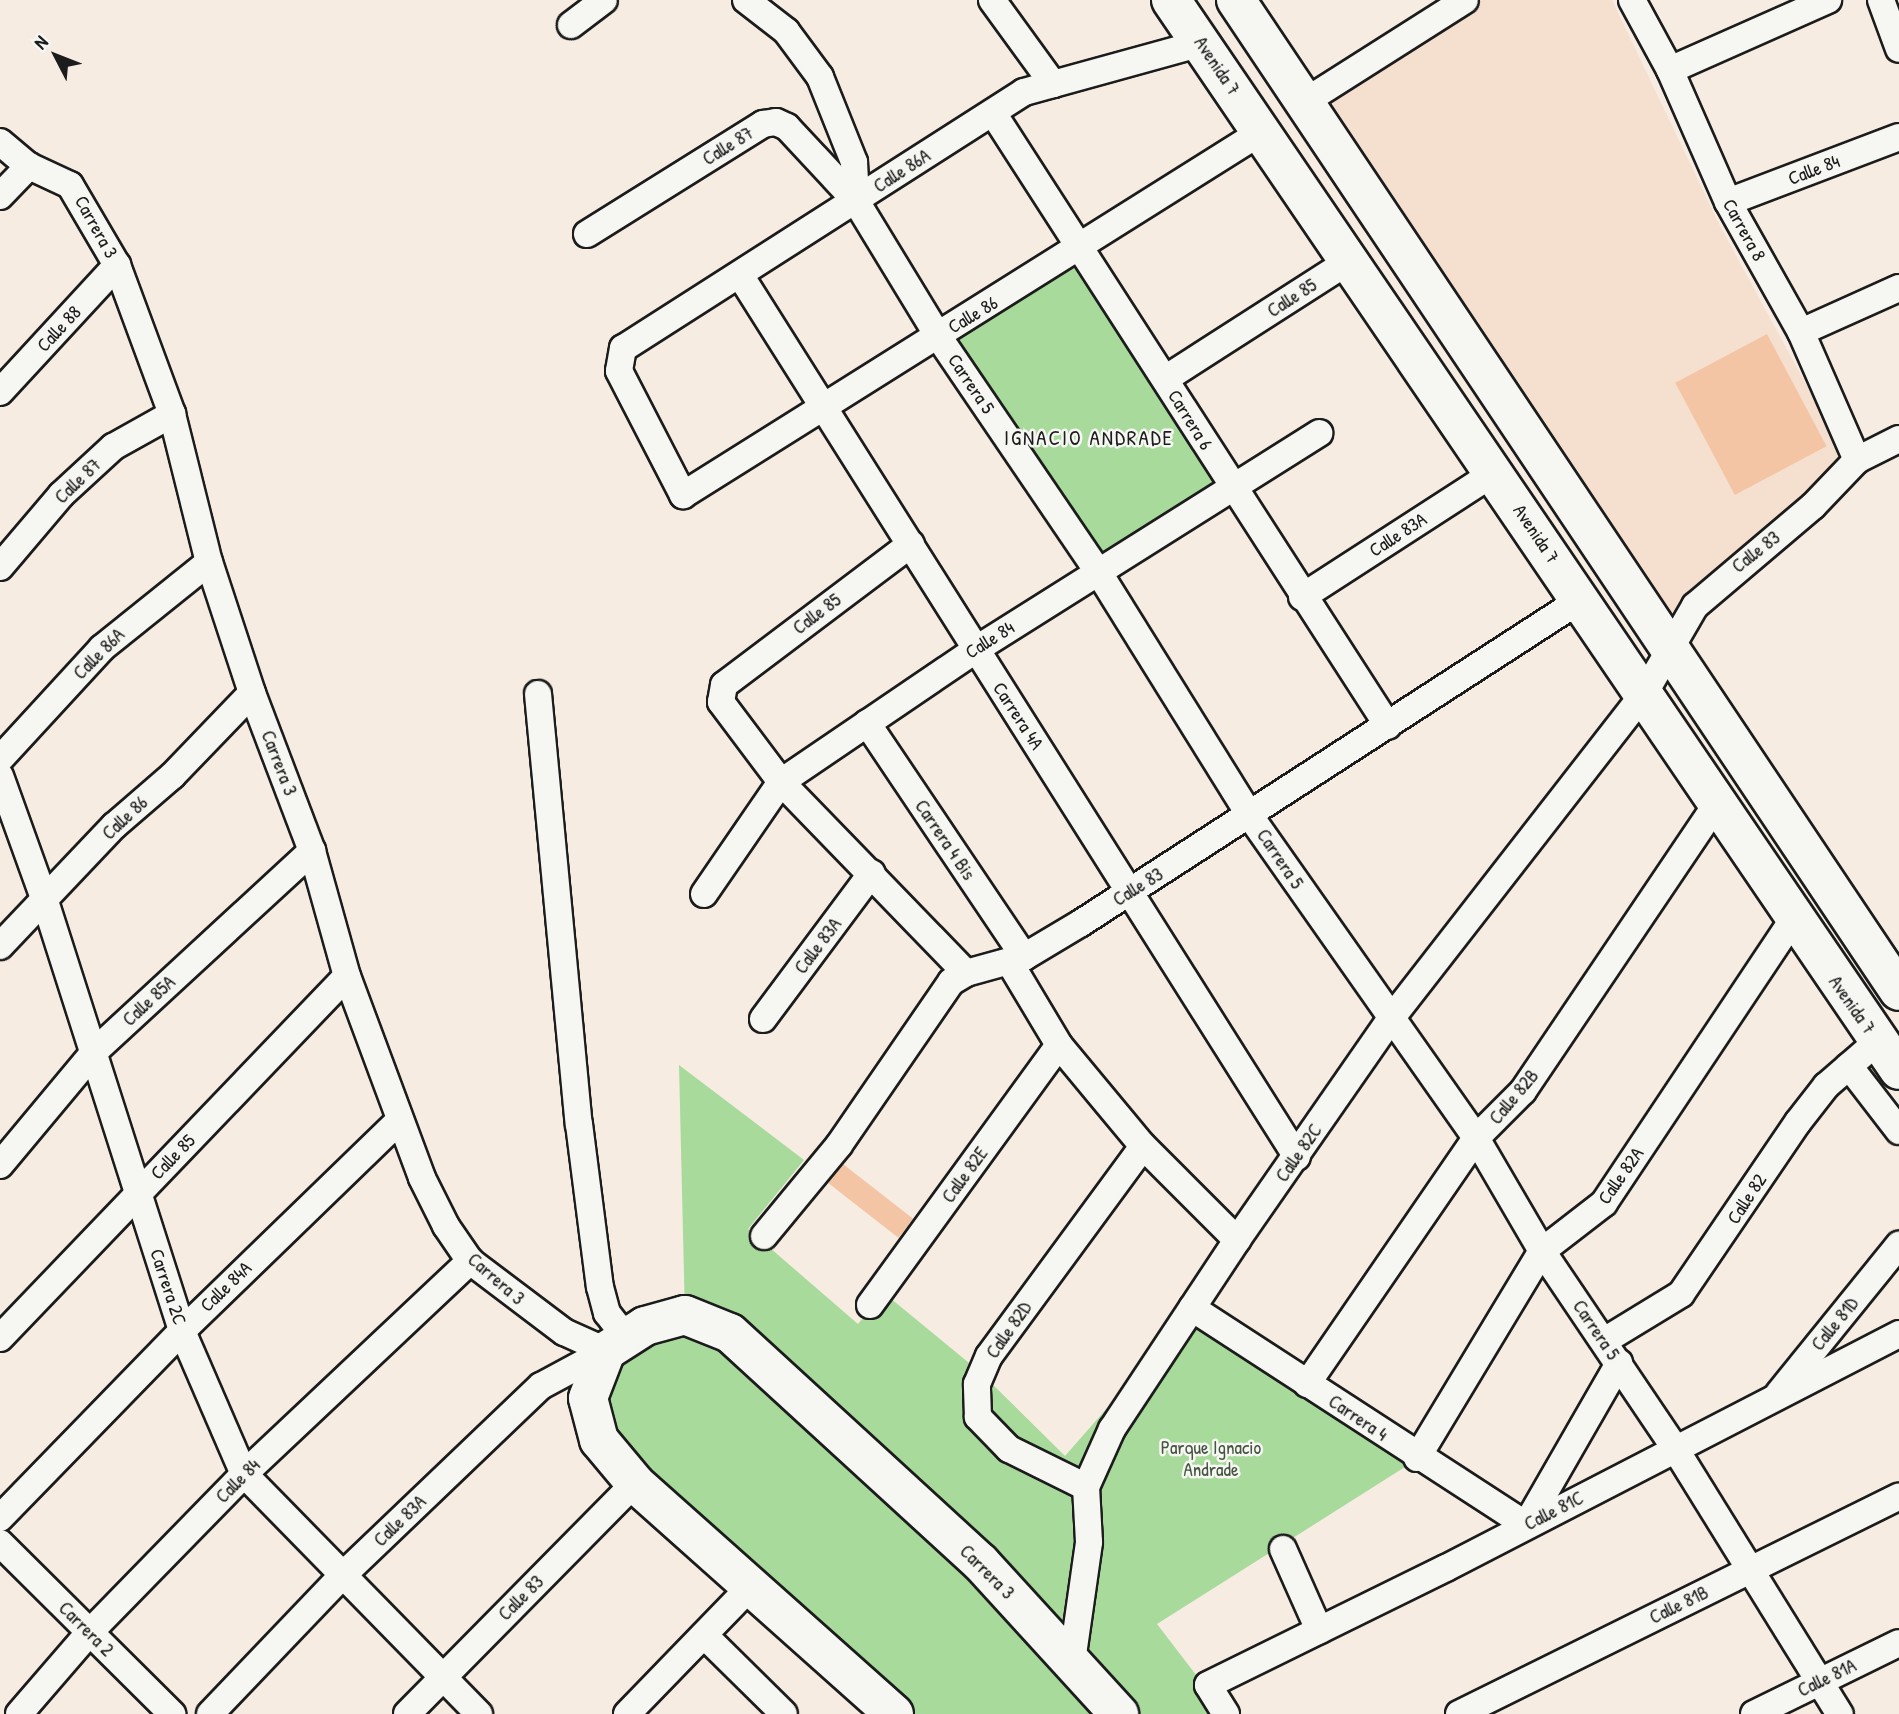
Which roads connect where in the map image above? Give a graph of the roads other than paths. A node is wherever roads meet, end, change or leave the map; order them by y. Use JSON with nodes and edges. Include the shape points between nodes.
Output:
{"nodes":[{"id":1,"x":746,"y":0,"type":"edge"},
{"id":2,"x":992,"y":0,"type":"edge"},
{"id":3,"x":1171,"y":0,"type":"edge"},
{"id":4,"x":1236,"y":0,"type":"edge"},
{"id":5,"x":1465,"y":0,"type":"edge"},
{"id":6,"x":1632,"y":0,"type":"edge"},
{"id":7,"x":1828,"y":0,"type":"edge"},
{"id":8,"x":596,"y":1,"type":"edge"},
{"id":9,"x":1889,"y":11,"type":"edge"},
{"id":10,"x":571,"y":25,"type":"dead end"},
{"id":11,"x":1202,"y":43,"type":"junction"},
{"id":12,"x":1899,"y":49,"type":"edge"},
{"id":13,"x":1670,"y":71,"type":"junction"},
{"id":14,"x":1053,"y":84,"type":"junction"},
{"id":15,"x":1306,"y":101,"type":"junction"},
{"id":16,"x":993,"y":113,"type":"junction"},
{"id":17,"x":1261,"y":132,"type":"junction"},
{"id":18,"x":1899,"y":138,"type":"edge"},
{"id":19,"x":0,"y":142,"type":"edge"},
{"id":20,"x":29,"y":166,"type":"junction"},
{"id":21,"x":0,"y":196,"type":"edge"},
{"id":22,"x":856,"y":201,"type":"junction"},
{"id":23,"x":1728,"y":202,"type":"junction"},
{"id":24,"x":587,"y":234,"type":"dead end"},
{"id":25,"x":1080,"y":249,"type":"junction"},
{"id":26,"x":1349,"y":261,"type":"junction"},
{"id":27,"x":117,"y":265,"type":"junction"},
{"id":28,"x":740,"y":275,"type":"junction"},
{"id":29,"x":1899,"y":288,"type":"edge"},
{"id":30,"x":1801,"y":332,"type":"junction"},
{"id":31,"x":938,"y":336,"type":"junction"},
{"id":32,"x":1164,"y":379,"type":"junction"},
{"id":33,"x":0,"y":392,"type":"edge"},
{"id":34,"x":822,"y":406,"type":"junction"},
{"id":35,"x":172,"y":414,"type":"junction"},
{"id":36,"x":1319,"y":433,"type":"dead end"},
{"id":37,"x":1899,"y":439,"type":"edge"},
{"id":38,"x":1857,"y":460,"type":"junction"},
{"id":39,"x":1495,"y":472,"type":"junction"},
{"id":40,"x":1233,"y":487,"type":"junction"},
{"id":41,"x":683,"y":495,"type":"joint"},
{"id":42,"x":911,"y":544,"type":"junction"},
{"id":43,"x":209,"y":562,"type":"junction"},
{"id":44,"x":0,"y":567,"type":"edge"},
{"id":45,"x":1098,"y":573,"type":"junction"},
{"id":46,"x":1302,"y":597,"type":"junction"},
{"id":47,"x":1580,"y":600,"type":"junction"},
{"id":48,"x":975,"y":650,"type":"junction"},
{"id":49,"x":1670,"y":653,"type":"junction"},
{"id":50,"x":252,"y":693,"type":"junction"},
{"id":51,"x":538,"y":694,"type":"dead end"},
{"id":52,"x":1644,"y":694,"type":"junction"},
{"id":53,"x":867,"y":723,"type":"junction"},
{"id":54,"x":1388,"y":726,"type":"junction"},
{"id":55,"x":0,"y":759,"type":"edge"},
{"id":56,"x":0,"y":776,"type":"edge"},
{"id":57,"x":781,"y":782,"type":"junction"},
{"id":58,"x":1716,"y":805,"type":"junction"},
{"id":59,"x":1251,"y":816,"type":"junction"},
{"id":60,"x":312,"y":851,"type":"junction"},
{"id":61,"x":872,"y":873,"type":"junction"},
{"id":62,"x":1132,"y":891,"type":"junction"},
{"id":63,"x":704,"y":894,"type":"dead end"},
{"id":64,"x":44,"y":898,"type":"junction"},
{"id":65,"x":1793,"y":920,"type":"junction"},
{"id":66,"x":0,"y":946,"type":"edge"},
{"id":67,"x":1017,"y":960,"type":"junction"},
{"id":68,"x":966,"y":973,"type":"junction"},
{"id":69,"x":347,"y":976,"type":"junction"},
{"id":70,"x":1899,"y":991,"type":"edge"},
{"id":71,"x":763,"y":1018,"type":"dead end"},
{"id":72,"x":1391,"y":1020,"type":"junction"},
{"id":73,"x":1059,"y":1045,"type":"junction"},
{"id":74,"x":94,"y":1052,"type":"junction"},
{"id":75,"x":1888,"y":1056,"type":"edge"},
{"id":76,"x":1849,"y":1066,"type":"junction"},
{"id":77,"x":399,"y":1121,"type":"junction"},
{"id":78,"x":1899,"y":1132,"type":"edge"},
{"id":79,"x":1475,"y":1138,"type":"junction"},
{"id":80,"x":1143,"y":1146,"type":"junction"},
{"id":81,"x":1297,"y":1157,"type":"junction"},
{"id":82,"x":0,"y":1165,"type":"edge"},
{"id":83,"x":138,"y":1194,"type":"junction"},
{"id":84,"x":764,"y":1236,"type":"dead end"},
{"id":85,"x":1237,"y":1241,"type":"junction"},
{"id":86,"x":1899,"y":1245,"type":"edge"},
{"id":87,"x":1542,"y":1251,"type":"junction"},
{"id":88,"x":470,"y":1261,"type":"junction"},
{"id":89,"x":870,"y":1306,"type":"dead end"},
{"id":90,"x":1192,"y":1308,"type":"junction"},
{"id":91,"x":181,"y":1331,"type":"junction"},
{"id":92,"x":1899,"y":1334,"type":"edge"},
{"id":93,"x":0,"y":1338,"type":"edge"},
{"id":94,"x":1604,"y":1341,"type":"junction"},
{"id":95,"x":620,"y":1342,"type":"junction"},
{"id":96,"x":1619,"y":1363,"type":"junction"},
{"id":97,"x":1307,"y":1384,"type":"junction"},
{"id":98,"x":1771,"y":1403,"type":"junction"},
{"id":99,"x":1676,"y":1450,"type":"junction"},
{"id":100,"x":1417,"y":1458,"type":"junction"},
{"id":101,"x":244,"y":1474,"type":"junction"},
{"id":102,"x":635,"y":1483,"type":"junction"},
{"id":103,"x":1086,"y":1487,"type":"junction"},
{"id":104,"x":1899,"y":1497,"type":"edge"},
{"id":105,"x":0,"y":1518,"type":"edge"},
{"id":106,"x":1526,"y":1525,"type":"junction"},
{"id":107,"x":0,"y":1543,"type":"edge"},
{"id":108,"x":1283,"y":1549,"type":"dead end"},
{"id":109,"x":1749,"y":1570,"type":"junction"},
{"id":110,"x":343,"y":1575,"type":"junction"},
{"id":111,"x":750,"y":1587,"type":"junction"},
{"id":112,"x":1319,"y":1630,"type":"junction"},
{"id":113,"x":89,"y":1633,"type":"junction"},
{"id":114,"x":704,"y":1635,"type":"junction"},
{"id":115,"x":1899,"y":1643,"type":"edge"},
{"id":116,"x":1072,"y":1662,"type":"junction"},
{"id":117,"x":443,"y":1677,"type":"junction"},
{"id":118,"x":1818,"y":1682,"type":"junction"},
{"id":119,"x":19,"y":1714,"type":"edge"},
{"id":120,"x":172,"y":1714,"type":"edge"},
{"id":121,"x":210,"y":1714,"type":"edge"},
{"id":122,"x":407,"y":1714,"type":"edge"},
{"id":123,"x":480,"y":1714,"type":"edge"},
{"id":124,"x":627,"y":1714,"type":"edge"},
{"id":125,"x":784,"y":1714,"type":"edge"},
{"id":126,"x":894,"y":1714,"type":"edge"},
{"id":127,"x":1119,"y":1714,"type":"edge"},
{"id":128,"x":1226,"y":1714,"type":"edge"},
{"id":129,"x":1459,"y":1714,"type":"edge"},
{"id":130,"x":1755,"y":1714,"type":"edge"},
{"id":131,"x":1840,"y":1714,"type":"edge"}],
"edges":[{"from":1,"to":22,"type":"street","name":"Carrera 5","via":[[786,31],[820,77],[854,162]]},
{"from":2,"to":14,"type":"street"},
{"from":3,"to":11,"type":"main road","name":"Avenida 7"},
{"from":4,"to":15,"type":"main road"},
{"from":5,"to":15,"type":"street"},
{"from":6,"to":13,"type":"street","name":"Carrera 8"},
{"from":7,"to":13,"type":"street"},
{"from":8,"to":10,"type":"street"},
{"from":9,"to":12,"type":"street"},
{"from":11,"to":14,"type":"street","name":"Calle 86A"},
{"from":11,"to":17,"type":"main road","name":"Avenida 7"},
{"from":13,"to":23,"type":"street","name":"Carrera 8"},
{"from":14,"to":16,"type":"street","name":"Calle 86A","via":[[1024,92]]},
{"from":15,"to":49,"type":"main road"},
{"from":16,"to":22,"type":"street","name":"Calle 86A"},
{"from":16,"to":25,"type":"street","name":"Carrera 6"},
{"from":17,"to":25,"type":"street","name":"Calle 86"},
{"from":17,"to":26,"type":"main road","name":"Avenida 7"},
{"from":18,"to":23,"type":"street","name":"Calle 84"},
{"from":19,"to":20,"type":"street","name":"Carrera 3"},
{"from":20,"to":21,"type":"street"},
{"from":20,"to":27,"type":"street","name":"Carrera 3","via":[[70,185]]},
{"from":22,"to":24,"type":"street","name":"Calle 87","via":[[787,127],[776,122],[763,124]]},
{"from":22,"to":28,"type":"street","name":"Calle 86A"},
{"from":22,"to":31,"type":"street","name":"Carrera 5"},
{"from":23,"to":30,"type":"street","name":"Carrera 8"},
{"from":25,"to":31,"type":"street","name":"Calle 86"},
{"from":25,"to":32,"type":"street","name":"Carrera 6"},
{"from":26,"to":32,"type":"street","name":"Calle 85"},
{"from":26,"to":39,"type":"main road","name":"Avenida 7"},
{"from":27,"to":33,"type":"street","name":"Calle 88"},
{"from":27,"to":35,"type":"street","name":"Carrera 3"},
{"from":28,"to":34,"type":"street","name":"Carrera 4A"},
{"from":28,"to":41,"type":"street","name":"Calle 86A","via":[[623,348],[619,371]]},
{"from":29,"to":30,"type":"street"},
{"from":30,"to":38,"type":"street","name":"Carrera 8"},
{"from":31,"to":34,"type":"street","name":"Calle 86"},
{"from":31,"to":45,"type":"street","name":"Carrera 5"},
{"from":32,"to":40,"type":"street","name":"Carrera 6"},
{"from":34,"to":41,"type":"street","name":"Calle 86"},
{"from":34,"to":42,"type":"street","name":"Carrera 4A"},
{"from":35,"to":43,"type":"street","name":"Carrera 3"},
{"from":35,"to":44,"type":"street","name":"Calle 87","via":[[113,447],[61,495]]},
{"from":36,"to":40,"type":"street","name":"Calle 84"},
{"from":37,"to":38,"type":"street","name":"Calle 83"},
{"from":38,"to":49,"type":"street","name":"Calle 83","via":[[1813,506],[1695,606]]},
{"from":39,"to":46,"type":"street","name":"Calle 83A"},
{"from":39,"to":47,"type":"main road","name":"Avenida 7"},
{"from":40,"to":45,"type":"street","name":"Calle 84"},
{"from":40,"to":46,"type":"street","name":"Carrera 6"},
{"from":42,"to":48,"type":"street","name":"Carrera 4A"},
{"from":42,"to":57,"type":"street","name":"Calle 85","via":[[724,685],[721,702]]},
{"from":43,"to":50,"type":"street","name":"Carrera 3"},
{"from":43,"to":55,"type":"street","name":"Calle 86A","via":[[102,648]]},
{"from":45,"to":48,"type":"street","name":"Calle 84"},
{"from":45,"to":59,"type":"street","name":"Carrera 5"},
{"from":46,"to":54,"type":"street","name":"Carrera 6"},
{"from":47,"to":52,"type":"main road","name":"Avenida 7"},
{"from":47,"to":54,"type":"street","name":"Calle 83"},
{"from":48,"to":53,"type":"street","name":"Calle 84"},
{"from":48,"to":62,"type":"street","name":"Carrera 4A"},
{"from":49,"to":52,"type":"street","name":"Calle 83"},
{"from":49,"to":70,"type":"main road"},
{"from":50,"to":60,"type":"street","name":"Carrera 3"},
{"from":50,"to":64,"type":"street","name":"Calle 86"},
{"from":51,"to":95,"type":"street","via":[[579,1124],[600,1287]]},
{"from":52,"to":58,"type":"main road","name":"Avenida 7"},
{"from":52,"to":72,"type":"street","name":"Calle 82C"},
{"from":53,"to":57,"type":"street","name":"Calle 84"},
{"from":53,"to":67,"type":"street","name":"Carrera 4 Bis"},
{"from":54,"to":59,"type":"street","name":"Calle 83"},
{"from":56,"to":64,"type":"street","name":"Carrera 2C"},
{"from":57,"to":61,"type":"street"},
{"from":57,"to":63,"type":"street","name":"Calle 84"},
{"from":58,"to":65,"type":"main road","name":"Avenida 7"},
{"from":58,"to":79,"type":"street","name":"Calle 82B","via":[[1523,1091]]},
{"from":59,"to":62,"type":"street","name":"Calle 83"},
{"from":59,"to":72,"type":"street","name":"Carrera 5"},
{"from":60,"to":69,"type":"street","name":"Carrera 3"},
{"from":60,"to":74,"type":"street","name":"Calle 85A"},
{"from":61,"to":68,"type":"street"},
{"from":61,"to":71,"type":"street","name":"Calle 83A"},
{"from":62,"to":67,"type":"street","name":"Calle 83"},
{"from":62,"to":81,"type":"street","name":"Carrera 4A"},
{"from":64,"to":66,"type":"street","name":"Calle 86"},
{"from":64,"to":74,"type":"street","name":"Carrera 2C"},
{"from":65,"to":75,"type":"main road","name":"Avenida 7"},
{"from":65,"to":87,"type":"street","name":"Calle 82A","via":[[1604,1203]]},
{"from":67,"to":68,"type":"street","name":"Calle 83"},
{"from":67,"to":73,"type":"street"},
{"from":68,"to":84,"type":"street","via":[[951,982],[838,1145]]},
{"from":69,"to":77,"type":"street","name":"Carrera 3"},
{"from":69,"to":83,"type":"street","name":"Calle 85"},
{"from":72,"to":79,"type":"street","name":"Carrera 5"},
{"from":72,"to":81,"type":"street","name":"Calle 82C"},
{"from":73,"to":80,"type":"street"},
{"from":73,"to":89,"type":"street","name":"Calle 82E"},
{"from":74,"to":82,"type":"street","name":"Calle 85A"},
{"from":74,"to":83,"type":"street","name":"Carrera 2C"},
{"from":75,"to":76,"type":"street","name":"Calle 82"},
{"from":76,"to":78,"type":"street"},
{"from":76,"to":94,"type":"street","name":"Calle 82","via":[[1798,1122],[1681,1294]]},
{"from":77,"to":88,"type":"street","name":"Carrera 3","via":[[446,1226]]},
{"from":77,"to":91,"type":"street","name":"Calle 84A"},
{"from":79,"to":87,"type":"street","name":"Carrera 5"},
{"from":79,"to":97,"type":"street","name":"Calle 82B"},
{"from":80,"to":85,"type":"street"},
{"from":80,"to":103,"type":"street","name":"Calle 82D","via":[[989,1356],[977,1384],[978,1417],[1009,1449]]},
{"from":81,"to":85,"type":"street","name":"Calle 82C"},
{"from":83,"to":91,"type":"street","name":"Carrera 2C"},
{"from":83,"to":93,"type":"street","name":"Calle 85"},
{"from":85,"to":90,"type":"street","name":"Calle 82C"},
{"from":86,"to":98,"type":"street","name":"Calle 81D"},
{"from":87,"to":94,"type":"street","name":"Carrera 5"},
{"from":87,"to":100,"type":"street","name":"Calle 82A"},
{"from":88,"to":95,"type":"street","name":"Carrera 3","via":[[564,1332]]},
{"from":88,"to":101,"type":"street","name":"Calle 84"},
{"from":90,"to":97,"type":"street","name":"Carrera 4"},
{"from":90,"to":103,"type":"street","name":"Calle 82C","via":[[1112,1429]]},
{"from":91,"to":101,"type":"street","name":"Carrera 2C"},
{"from":91,"to":105,"type":"street","name":"Calle 84A"},
{"from":92,"to":98,"type":"street","name":"Calle 81C"},
{"from":94,"to":96,"type":"street","name":"Carrera 5"},
{"from":95,"to":102,"type":"main road","via":[[588,1398],[599,1440]]},
{"from":95,"to":110,"type":"street","name":"Calle 83A","via":[[541,1386]]},
{"from":95,"to":116,"type":"main road","name":"Carrera 3","via":[[685,1315],[730,1333],[981,1563]]},
{"from":96,"to":99,"type":"street","name":"Carrera 5"},
{"from":96,"to":106,"type":"street"},
{"from":97,"to":100,"type":"street","name":"Carrera 4"},
{"from":98,"to":99,"type":"street","name":"Calle 81C"},
{"from":99,"to":106,"type":"street","name":"Calle 81C"},
{"from":99,"to":109,"type":"street","name":"Carrera 5"},
{"from":100,"to":106,"type":"street","name":"Carrera 4"},
{"from":101,"to":110,"type":"street","name":"Carrera 2C"},
{"from":101,"to":113,"type":"street","name":"Calle 84"},
{"from":102,"to":111,"type":"main road"},
{"from":102,"to":117,"type":"street","name":"Calle 83"},
{"from":103,"to":116,"type":"street","name":"Calle 82C","via":[[1089,1542]]},
{"from":104,"to":109,"type":"street","name":"Calle 81B"},
{"from":106,"to":112,"type":"street","name":"Calle 81C"},
{"from":107,"to":113,"type":"street","name":"Carrera 2"},
{"from":108,"to":112,"type":"street"},
{"from":109,"to":118,"type":"street","name":"Carrera 5"},
{"from":109,"to":129,"type":"street","name":"Calle 81B"},
{"from":110,"to":117,"type":"street","name":"Carrera 2C"},
{"from":110,"to":121,"type":"street","name":"Calle 83A"},
{"from":111,"to":114,"type":"street"},
{"from":111,"to":126,"type":"main road"},
{"from":112,"to":128,"type":"street","name":"Calle 81C","via":[[1208,1685]]},
{"from":113,"to":119,"type":"street","name":"Calle 84"},
{"from":113,"to":120,"type":"street","name":"Carrera 2"},
{"from":114,"to":124,"type":"street"},
{"from":114,"to":125,"type":"street"},
{"from":115,"to":118,"type":"street","name":"Calle 81A"},
{"from":116,"to":127,"type":"main road","name":"Carrera 3"},
{"from":117,"to":122,"type":"street","name":"Calle 83"},
{"from":117,"to":123,"type":"street","name":"Carrera 2C"},
{"from":118,"to":130,"type":"street","name":"Calle 81A"},
{"from":118,"to":131,"type":"street","name":"Carrera 5"}]}
